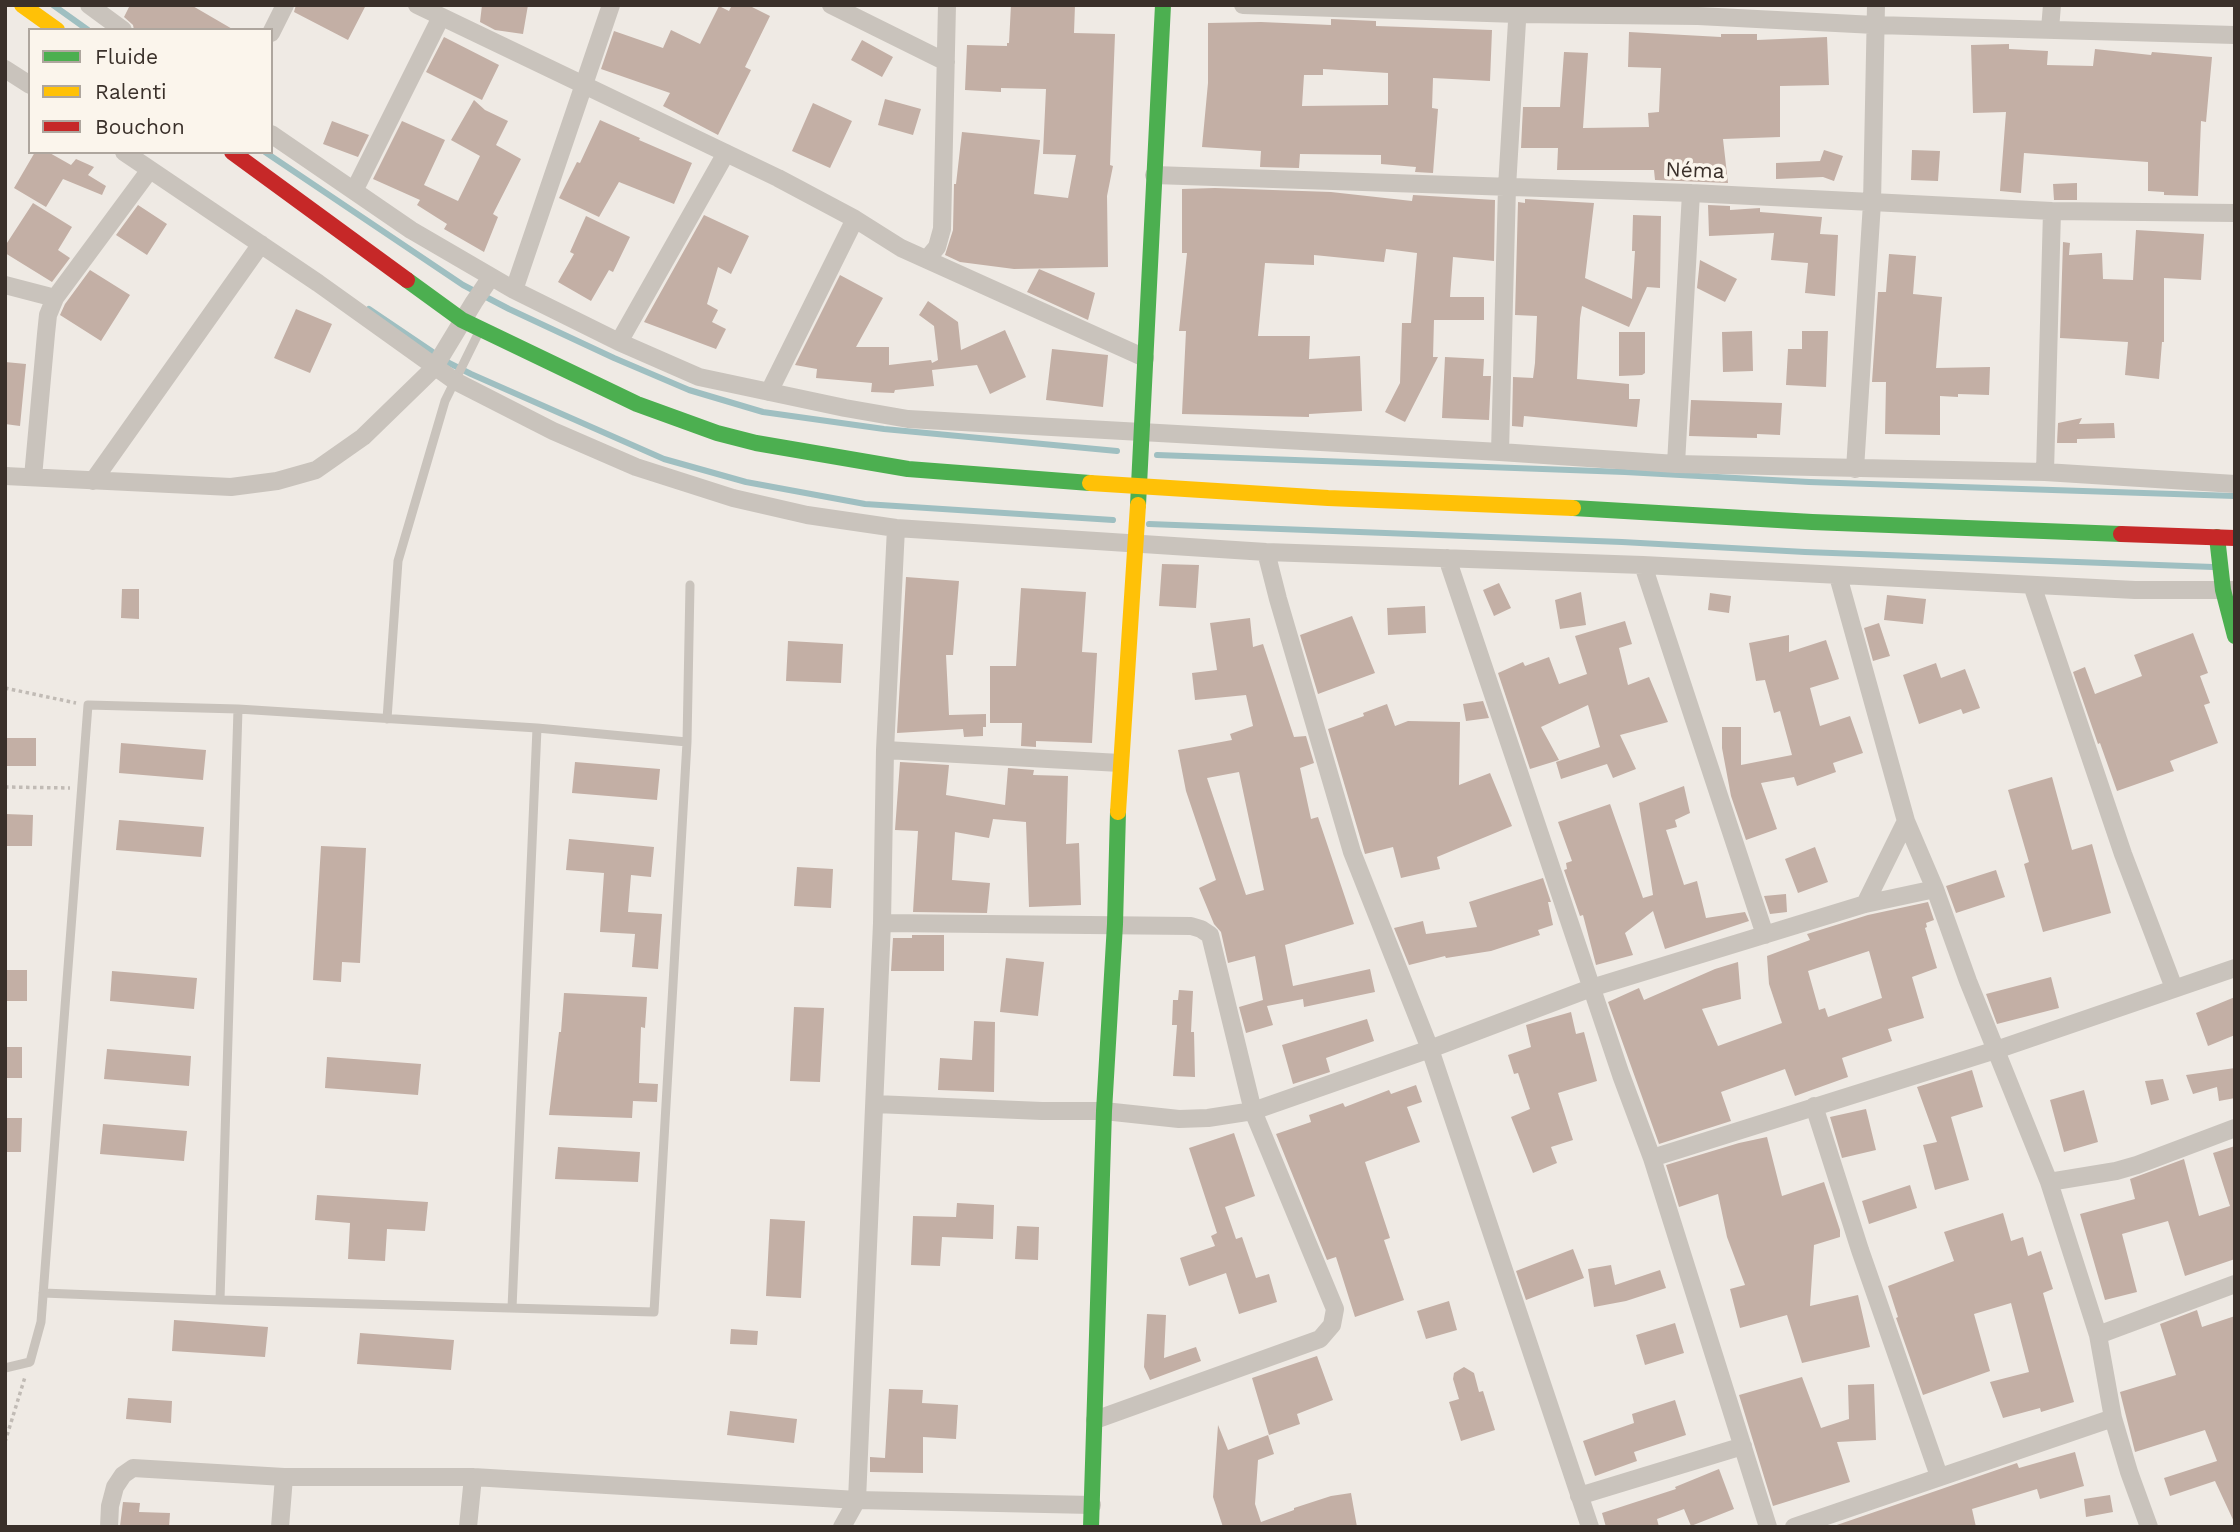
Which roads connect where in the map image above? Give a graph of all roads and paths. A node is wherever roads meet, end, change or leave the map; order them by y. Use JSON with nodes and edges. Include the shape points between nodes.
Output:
{"nodes":[{"id":1,"x":22,"y":5,"type":"edge"},
{"id":2,"x":89,"y":5,"type":"edge"},
{"id":3,"x":285,"y":5,"type":"edge"},
{"id":4,"x":417,"y":5,"type":"edge"},
{"id":5,"x":611,"y":5,"type":"edge"},
{"id":6,"x":831,"y":5,"type":"edge"},
{"id":7,"x":947,"y":5,"type":"edge"},
{"id":8,"x":1163,"y":5,"type":"edge"},
{"id":9,"x":1243,"y":5,"type":"edge"},
{"id":10,"x":1876,"y":5,"type":"edge"},
{"id":11,"x":2052,"y":5,"type":"edge"},
{"id":12,"x":1518,"y":9,"type":"edge"},
{"id":13,"x":1698,"y":11,"type":"edge"},
{"id":14,"x":441,"y":17,"type":"junction"},
{"id":15,"x":118,"y":18,"type":"edge"},
{"id":16,"x":1875,"y":25,"type":"junction"},
{"id":17,"x":54,"y":28,"type":"edge"},
{"id":18,"x":273,"y":29,"type":"edge"},
{"id":19,"x":2050,"y":29,"type":"junction"},
{"id":20,"x":2235,"y":35,"type":"edge"},
{"id":21,"x":946,"y":62,"type":"junction"},
{"id":22,"x":5,"y":69,"type":"edge"},
{"id":23,"x":28,"y":84,"type":"edge"},
{"id":24,"x":583,"y":86,"type":"junction"},
{"id":25,"x":273,"y":135,"type":"edge"},
{"id":26,"x":726,"y":153,"type":"junction"},
{"id":27,"x":127,"y":154,"type":"edge"},
{"id":28,"x":235,"y":154,"type":"edge"},
{"id":29,"x":149,"y":171,"type":"junction"},
{"id":30,"x":1154,"y":175,"type":"junction"},
{"id":31,"x":1507,"y":187,"type":"junction"},
{"id":32,"x":354,"y":191,"type":"junction"},
{"id":33,"x":1691,"y":193,"type":"junction"},
{"id":34,"x":1872,"y":203,"type":"junction"},
{"id":35,"x":2052,"y":212,"type":"junction"},
{"id":36,"x":2235,"y":213,"type":"edge"},
{"id":37,"x":855,"y":219,"type":"junction"},
{"id":38,"x":261,"y":244,"type":"junction"},
{"id":39,"x":928,"y":259,"type":"junction"},
{"id":40,"x":491,"y":277,"type":"junction"},
{"id":41,"x":5,"y":285,"type":"edge"},
{"id":42,"x":514,"y":290,"type":"junction"},
{"id":43,"x":55,"y":298,"type":"junction"},
{"id":44,"x":463,"y":320,"type":"junction"},
{"id":45,"x":480,"y":329,"type":"junction"},
{"id":46,"x":619,"y":342,"type":"junction"},
{"id":47,"x":1145,"y":358,"type":"junction"},
{"id":48,"x":434,"y":368,"type":"junction"},
{"id":49,"x":455,"y":381,"type":"junction"},
{"id":50,"x":769,"y":392,"type":"junction"},
{"id":51,"x":1142,"y":431,"type":"junction"},
{"id":52,"x":1500,"y":452,"type":"junction"},
{"id":53,"x":1676,"y":464,"type":"junction"},
{"id":54,"x":1855,"y":469,"type":"junction"},
{"id":55,"x":2045,"y":472,"type":"junction"},
{"id":56,"x":5,"y":476,"type":"edge"},
{"id":57,"x":33,"y":477,"type":"junction"},
{"id":58,"x":93,"y":481,"type":"junction"},
{"id":59,"x":2235,"y":484,"type":"edge"},
{"id":60,"x":1139,"y":488,"type":"junction"},
{"id":61,"x":897,"y":528,"type":"junction"},
{"id":62,"x":2217,"y":537,"type":"junction"},
{"id":63,"x":2235,"y":538,"type":"edge"},
{"id":64,"x":1136,"y":544,"type":"junction"},
{"id":65,"x":1266,"y":552,"type":"junction"},
{"id":66,"x":1447,"y":558,"type":"junction"},
{"id":67,"x":1643,"y":565,"type":"junction"},
{"id":68,"x":1838,"y":576,"type":"junction"},
{"id":69,"x":2226,"y":584,"type":"edge"},
{"id":70,"x":690,"y":585,"type":"dead end"},
{"id":71,"x":2032,"y":585,"type":"junction"},
{"id":72,"x":2235,"y":636,"type":"edge"},
{"id":73,"x":5,"y":688,"type":"edge"},
{"id":74,"x":88,"y":705,"type":"junction"},
{"id":75,"x":238,"y":709,"type":"junction"},
{"id":76,"x":387,"y":719,"type":"junction"},
{"id":77,"x":537,"y":728,"type":"junction"},
{"id":78,"x":687,"y":742,"type":"junction"},
{"id":79,"x":885,"y":750,"type":"junction"},
{"id":80,"x":1120,"y":763,"type":"junction"},
{"id":81,"x":5,"y":788,"type":"edge"},
{"id":82,"x":82,"y":788,"type":"junction"},
{"id":83,"x":1906,"y":821,"type":"junction"},
{"id":84,"x":1935,"y":889,"type":"junction"},
{"id":85,"x":1865,"y":904,"type":"junction"},
{"id":86,"x":882,"y":923,"type":"junction"},
{"id":87,"x":1115,"y":924,"type":"junction"},
{"id":88,"x":1765,"y":935,"type":"junction"},
{"id":89,"x":2235,"y":968,"type":"edge"},
{"id":90,"x":1591,"y":988,"type":"junction"},
{"id":91,"x":2174,"y":988,"type":"junction"},
{"id":92,"x":1430,"y":1049,"type":"junction"},
{"id":93,"x":1996,"y":1050,"type":"junction"},
{"id":94,"x":874,"y":1104,"type":"junction"},
{"id":95,"x":1814,"y":1106,"type":"junction"},
{"id":96,"x":1104,"y":1111,"type":"junction"},
{"id":97,"x":1253,"y":1111,"type":"junction"},
{"id":98,"x":2235,"y":1128,"type":"edge"},
{"id":99,"x":1652,"y":1158,"type":"junction"},
{"id":100,"x":2049,"y":1182,"type":"junction"},
{"id":101,"x":2235,"y":1284,"type":"edge"},
{"id":102,"x":43,"y":1293,"type":"junction"},
{"id":103,"x":220,"y":1300,"type":"junction"},
{"id":104,"x":512,"y":1308,"type":"junction"},
{"id":105,"x":2098,"y":1335,"type":"junction"},
{"id":106,"x":30,"y":1362,"type":"junction"},
{"id":107,"x":5,"y":1368,"type":"edge"},
{"id":108,"x":2113,"y":1418,"type":"junction"},
{"id":109,"x":1095,"y":1420,"type":"junction"},
{"id":110,"x":5,"y":1442,"type":"edge"},
{"id":111,"x":1743,"y":1446,"type":"junction"},
{"id":112,"x":1939,"y":1476,"type":"junction"},
{"id":113,"x":284,"y":1477,"type":"junction"},
{"id":114,"x":473,"y":1477,"type":"junction"},
{"id":115,"x":1580,"y":1496,"type":"junction"},
{"id":116,"x":857,"y":1500,"type":"junction"},
{"id":117,"x":1092,"y":1505,"type":"junction"},
{"id":118,"x":109,"y":1527,"type":"edge"},
{"id":119,"x":280,"y":1527,"type":"edge"},
{"id":120,"x":468,"y":1527,"type":"edge"},
{"id":121,"x":842,"y":1527,"type":"edge"},
{"id":122,"x":1091,"y":1527,"type":"edge"},
{"id":123,"x":1590,"y":1527,"type":"edge"},
{"id":124,"x":1768,"y":1527,"type":"edge"},
{"id":125,"x":1794,"y":1527,"type":"edge"},
{"id":126,"x":2149,"y":1527,"type":"edge"}],
"edges":[{"from":1,"to":17,"type":"main road"},
{"from":2,"to":15,"type":"street"},
{"from":3,"to":18,"type":"street"},
{"from":4,"to":14,"type":"street"},
{"from":5,"to":24,"type":"street"},
{"from":6,"to":21,"type":"street"},
{"from":7,"to":21,"type":"street"},
{"from":8,"to":30,"type":"main road"},
{"from":9,"to":12,"type":"street"},
{"from":10,"to":16,"type":"street"},
{"from":11,"to":19,"type":"street"},
{"from":12,"to":13,"type":"street"},
{"from":12,"to":31,"type":"street"},
{"from":13,"to":16,"type":"street"},
{"from":14,"to":24,"type":"street"},
{"from":14,"to":32,"type":"street"},
{"from":16,"to":19,"type":"street"},
{"from":16,"to":34,"type":"street"},
{"from":19,"to":20,"type":"street"},
{"from":21,"to":39,"type":"street","via":[[942,229]]},
{"from":22,"to":23,"type":"street"},
{"from":24,"to":26,"type":"street"},
{"from":24,"to":42,"type":"street"},
{"from":25,"to":32,"type":"street"},
{"from":26,"to":37,"type":"street"},
{"from":26,"to":46,"type":"street"},
{"from":27,"to":29,"type":"street"},
{"from":28,"to":44,"type":"main road"},
{"from":29,"to":38,"type":"street"},
{"from":29,"to":43,"type":"street"},
{"from":30,"to":31,"type":"street","name":"Néma"},
{"from":30,"to":47,"type":"main road"},
{"from":31,"to":33,"type":"street","name":"Néma"},
{"from":31,"to":52,"type":"street"},
{"from":32,"to":40,"type":"street"},
{"from":33,"to":34,"type":"street","name":"Néma"},
{"from":33,"to":53,"type":"street"},
{"from":34,"to":35,"type":"street","name":"Néma"},
{"from":34,"to":54,"type":"street"},
{"from":35,"to":36,"type":"street","name":"Néma"},
{"from":35,"to":55,"type":"street"},
{"from":37,"to":39,"type":"street"},
{"from":37,"to":50,"type":"street"},
{"from":38,"to":48,"type":"street"},
{"from":38,"to":58,"type":"street"},
{"from":39,"to":47,"type":"street"},
{"from":40,"to":42,"type":"street"},
{"from":40,"to":44,"type":"street"},
{"from":41,"to":43,"type":"street"},
{"from":42,"to":46,"type":"street"},
{"from":43,"to":57,"type":"street","via":[[48,315]]},
{"from":44,"to":45,"type":"main road"},
{"from":44,"to":48,"type":"street"},
{"from":45,"to":49,"type":"lane"},
{"from":45,"to":60,"type":"main road","via":[[637,404],[756,443],[908,469]]},
{"from":46,"to":50,"type":"street","via":[[699,377]]},
{"from":47,"to":51,"type":"main road"},
{"from":48,"to":49,"type":"street"},
{"from":48,"to":58,"type":"street","via":[[363,437],[317,470],[231,487]]},
{"from":49,"to":61,"type":"street","via":[[636,467],[807,515]]},
{"from":49,"to":76,"type":"lane","via":[[398,561]]},
{"from":50,"to":51,"type":"street","via":[[908,419]]},
{"from":51,"to":52,"type":"street"},
{"from":51,"to":60,"type":"main road"},
{"from":52,"to":53,"type":"street"},
{"from":53,"to":54,"type":"street"},
{"from":54,"to":55,"type":"street"},
{"from":55,"to":59,"type":"street"},
{"from":56,"to":57,"type":"street"},
{"from":57,"to":58,"type":"street"},
{"from":60,"to":62,"type":"main road"},
{"from":60,"to":64,"type":"main road"},
{"from":61,"to":64,"type":"street"},
{"from":61,"to":79,"type":"street"},
{"from":62,"to":63,"type":"main road"},
{"from":62,"to":69,"type":"main road"},
{"from":64,"to":65,"type":"street"},
{"from":64,"to":80,"type":"main road"},
{"from":65,"to":66,"type":"street"},
{"from":65,"to":92,"type":"street","via":[[1352,852]]},
{"from":66,"to":67,"type":"street"},
{"from":66,"to":90,"type":"street"},
{"from":67,"to":68,"type":"street"},
{"from":67,"to":88,"type":"street"},
{"from":68,"to":71,"type":"street"},
{"from":68,"to":83,"type":"street"},
{"from":69,"to":71,"type":"street","via":[[2135,590]]},
{"from":69,"to":72,"type":"main road"},
{"from":70,"to":78,"type":"lane"},
{"from":71,"to":91,"type":"street","via":[[2123,854]]},
{"from":73,"to":74,"type":"path"},
{"from":74,"to":75,"type":"lane"},
{"from":74,"to":82,"type":"lane"},
{"from":75,"to":76,"type":"lane"},
{"from":75,"to":103,"type":"lane"},
{"from":76,"to":77,"type":"lane"},
{"from":77,"to":78,"type":"lane"},
{"from":77,"to":104,"type":"lane"},
{"from":78,"to":104,"type":"lane","via":[[654,1312]]},
{"from":79,"to":80,"type":"street"},
{"from":79,"to":86,"type":"street"},
{"from":80,"to":87,"type":"main road"},
{"from":81,"to":82,"type":"path"},
{"from":82,"to":102,"type":"lane"},
{"from":83,"to":84,"type":"street"},
{"from":83,"to":85,"type":"street"},
{"from":84,"to":85,"type":"street"},
{"from":84,"to":93,"type":"street"},
{"from":85,"to":88,"type":"street"},
{"from":86,"to":87,"type":"street"},
{"from":86,"to":94,"type":"street"},
{"from":87,"to":96,"type":"main road"},
{"from":87,"to":97,"type":"street","via":[[1191,926],[1210,935]]},
{"from":88,"to":90,"type":"street"},
{"from":89,"to":91,"type":"street"},
{"from":90,"to":92,"type":"street"},
{"from":90,"to":99,"type":"street"},
{"from":91,"to":93,"type":"street"},
{"from":92,"to":97,"type":"street"},
{"from":92,"to":115,"type":"street"},
{"from":93,"to":95,"type":"street"},
{"from":93,"to":100,"type":"street"},
{"from":94,"to":96,"type":"street"},
{"from":94,"to":116,"type":"street"},
{"from":95,"to":99,"type":"street"},
{"from":95,"to":112,"type":"street"},
{"from":96,"to":97,"type":"street","via":[[1179,1119]]},
{"from":96,"to":109,"type":"main road"},
{"from":97,"to":109,"type":"street","via":[[1335,1309],[1332,1325],[1320,1339]]},
{"from":98,"to":100,"type":"street","via":[[2137,1166]]},
{"from":99,"to":111,"type":"street"},
{"from":100,"to":105,"type":"street"},
{"from":101,"to":105,"type":"street"},
{"from":102,"to":103,"type":"lane"},
{"from":102,"to":106,"type":"lane"},
{"from":103,"to":104,"type":"lane"},
{"from":105,"to":108,"type":"street"},
{"from":106,"to":107,"type":"lane"},
{"from":106,"to":110,"type":"path"},
{"from":108,"to":112,"type":"street"},
{"from":108,"to":126,"type":"street"},
{"from":109,"to":117,"type":"main road"},
{"from":111,"to":115,"type":"street"},
{"from":111,"to":124,"type":"street"},
{"from":112,"to":125,"type":"street"},
{"from":113,"to":114,"type":"street"},
{"from":113,"to":118,"type":"street","via":[[133,1468],[115,1487]]},
{"from":113,"to":119,"type":"street"},
{"from":114,"to":116,"type":"street"},
{"from":114,"to":120,"type":"street"},
{"from":115,"to":123,"type":"street"},
{"from":116,"to":117,"type":"street"},
{"from":116,"to":121,"type":"street"},
{"from":117,"to":122,"type":"main road"}]}
